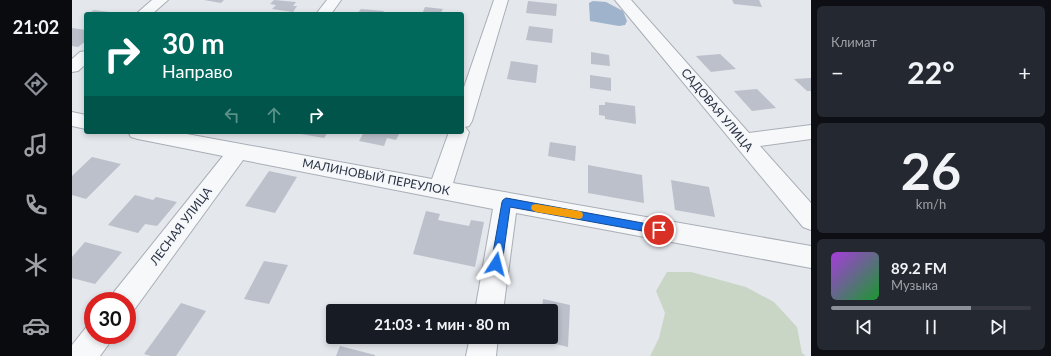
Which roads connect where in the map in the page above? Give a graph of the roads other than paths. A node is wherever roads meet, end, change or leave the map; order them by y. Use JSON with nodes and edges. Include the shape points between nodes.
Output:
{"nodes":[{"id":1,"x":161,"y":0,"type":"edge"},
{"id":2,"x":334,"y":0,"type":"edge"},
{"id":3,"x":501,"y":0,"type":"edge"},
{"id":4,"x":622,"y":0,"type":"edge"},
{"id":5,"x":146,"y":12,"type":"edge"},
{"id":6,"x":325,"y":12,"type":"edge"},
{"id":7,"x":84,"y":58,"type":"edge"},
{"id":8,"x":72,"y":67,"type":"edge"},
{"id":9,"x":464,"y":116,"type":"edge"},
{"id":10,"x":72,"y":119,"type":"edge"},
{"id":11,"x":84,"y":122,"type":"edge"},
{"id":12,"x":811,"y":132,"type":"edge"},
{"id":13,"x":154,"y":134,"type":"edge"},
{"id":14,"x":458,"y":134,"type":"edge"},
{"id":15,"x":744,"y":141,"type":"junction"},
{"id":16,"x":227,"y":143,"type":"edge"},
{"id":17,"x":440,"y":189,"type":"junction"},
{"id":18,"x":506,"y":202,"type":"junction"},
{"id":19,"x":811,"y":220,"type":"edge"},
{"id":20,"x":811,"y":257,"type":"edge"},
{"id":21,"x":130,"y":292,"type":"edge"},
{"id":22,"x":490,"y":304,"type":"edge"},
{"id":23,"x":91,"y":344,"type":"edge"},
{"id":24,"x":483,"y":344,"type":"edge"},
{"id":25,"x":82,"y":356,"type":"edge"},
{"id":26,"x":481,"y":356,"type":"edge"}],
"edges":[{"from":1,"to":5,"type":"street"},
{"from":2,"to":6,"type":"street"},
{"from":3,"to":9,"type":"street"},
{"from":4,"to":15,"type":"street","name":"САДОВАЯ УЛИЦА"},
{"from":7,"to":8,"type":"street"},
{"from":10,"to":11,"type":"street"},
{"from":12,"to":15,"type":"street"},
{"from":13,"to":16,"type":"street","name":"МАЛИНОВЫЙ ПЕРЕУЛОК"},
{"from":14,"to":17,"type":"street"},
{"from":15,"to":19,"type":"street","name":"САДОВАЯ УЛИЦА"},
{"from":16,"to":17,"type":"street","name":"МАЛИНОВЫЙ ПЕРЕУЛОК"},
{"from":16,"to":21,"type":"street","name":"ЛЕСНАЯ УЛИЦА"},
{"from":17,"to":18,"type":"street","name":"МАЛИНОВЫЙ ПЕРЕУЛОК"},
{"from":18,"to":20,"type":"street","name":"МАЛИНОВЫЙ ПЕРЕУЛОК"},
{"from":18,"to":22,"type":"street"},
{"from":23,"to":25,"type":"street"},
{"from":24,"to":26,"type":"street"}]}
